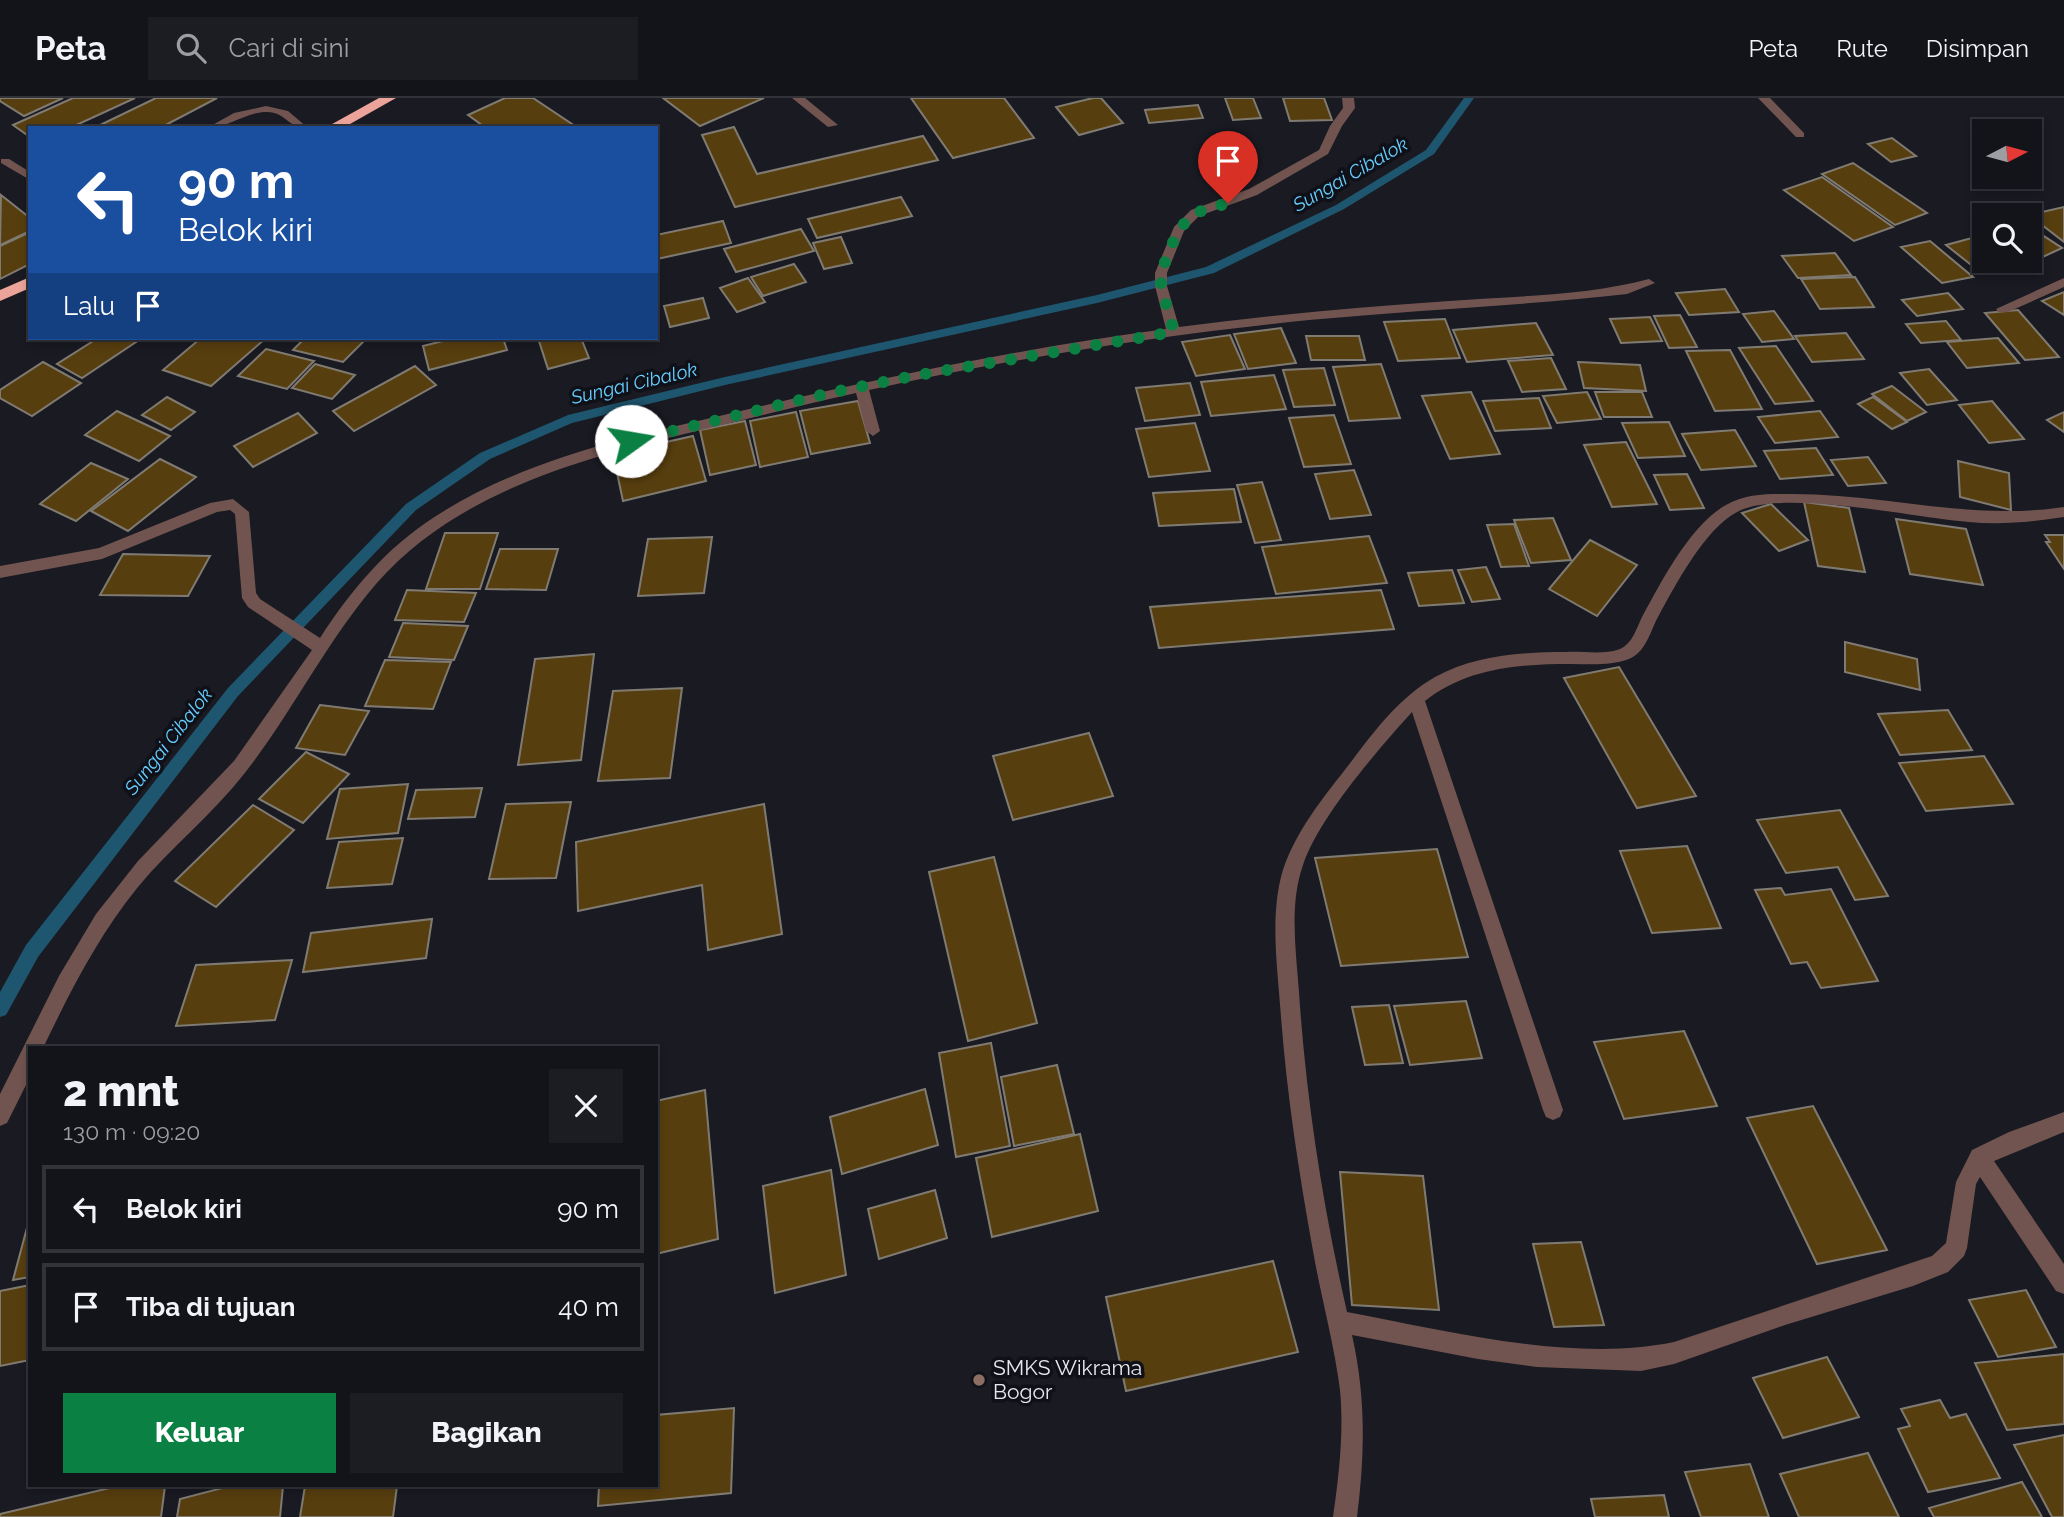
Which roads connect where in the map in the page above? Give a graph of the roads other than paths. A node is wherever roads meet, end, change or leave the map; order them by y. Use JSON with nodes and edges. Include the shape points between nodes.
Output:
{"nodes":[{"id":1,"x":389,"y":98,"type":"edge"},
{"id":2,"x":798,"y":98,"type":"edge"},
{"id":3,"x":1348,"y":98,"type":"edge"},
{"id":4,"x":1764,"y":98,"type":"edge"},
{"id":5,"x":832,"y":125,"type":"dead end"},
{"id":6,"x":217,"y":126,"type":"edge"},
{"id":7,"x":300,"y":126,"type":"edge"},
{"id":8,"x":336,"y":126,"type":"edge"},
{"id":9,"x":1801,"y":135,"type":"dead end"},
{"id":10,"x":5,"y":161,"type":"dead end"},
{"id":11,"x":28,"y":176,"type":"edge"},
{"id":12,"x":2064,"y":282,"type":"edge"},
{"id":13,"x":28,"y":283,"type":"edge"},
{"id":14,"x":1649,"y":283,"type":"dead end"},
{"id":15,"x":0,"y":296,"type":"edge"},
{"id":16,"x":2003,"y":309,"type":"dead end"},
{"id":17,"x":1174,"y":332,"type":"junction"},
{"id":18,"x":861,"y":387,"type":"junction"},
{"id":19,"x":873,"y":431,"type":"dead end"},
{"id":20,"x":2064,"y":512,"type":"edge"},
{"id":21,"x":0,"y":572,"type":"edge"},
{"id":22,"x":322,"y":648,"type":"junction"},
{"id":23,"x":1416,"y":699,"type":"junction"},
{"id":24,"x":34,"y":1046,"type":"edge"},
{"id":25,"x":28,"y":1059,"type":"edge"},
{"id":26,"x":1553,"y":1110,"type":"dead end"},
{"id":27,"x":0,"y":1116,"type":"edge"},
{"id":28,"x":2064,"y":1122,"type":"edge"},
{"id":29,"x":1979,"y":1157,"type":"junction"},
{"id":30,"x":2064,"y":1283,"type":"edge"},
{"id":31,"x":1339,"y":1321,"type":"junction"},
{"id":32,"x":1345,"y":1517,"type":"edge"}],
"edges":[{"from":1,"to":8,"type":"highway"},
{"from":2,"to":5,"type":"street"},
{"from":3,"to":17,"type":"street","via":[[1349,108],[1324,152],[1252,192],[1195,213],[1178,230],[1161,279]]},
{"from":4,"to":9,"type":"street"},
{"from":6,"to":7,"type":"street","via":[[246,113],[273,110]]},
{"from":10,"to":11,"type":"street"},
{"from":12,"to":16,"type":"street"},
{"from":13,"to":15,"type":"highway"},
{"from":14,"to":17,"type":"street","via":[[1584,295],[1350,312]]},
{"from":17,"to":18,"type":"street"},
{"from":18,"to":19,"type":"street"},
{"from":18,"to":22,"type":"street","via":[[579,455],[490,491],[401,549],[363,590]]},
{"from":20,"to":23,"type":"street","via":[[1991,520],[1854,500],[1745,502],[1721,514],[1706,530],[1634,649],[1624,655],[1491,663],[1447,678]]},
{"from":21,"to":22,"type":"street","via":[[102,553],[233,504],[242,512],[248,594],[254,603]]},
{"from":22,"to":24,"type":"street","via":[[238,768],[117,901],[68,977]]},
{"from":23,"to":26,"type":"street"},
{"from":23,"to":31,"type":"street","via":[[1385,731],[1300,849],[1286,910],[1297,1080]]},
{"from":25,"to":27,"type":"street"},
{"from":28,"to":29,"type":"street"},
{"from":29,"to":30,"type":"street"},
{"from":29,"to":31,"type":"street","via":[[1966,1182],[1956,1248],[1940,1264],[1674,1353],[1641,1360],[1537,1356]]},
{"from":31,"to":32,"type":"street","via":[[1352,1391],[1353,1441]]}]}
